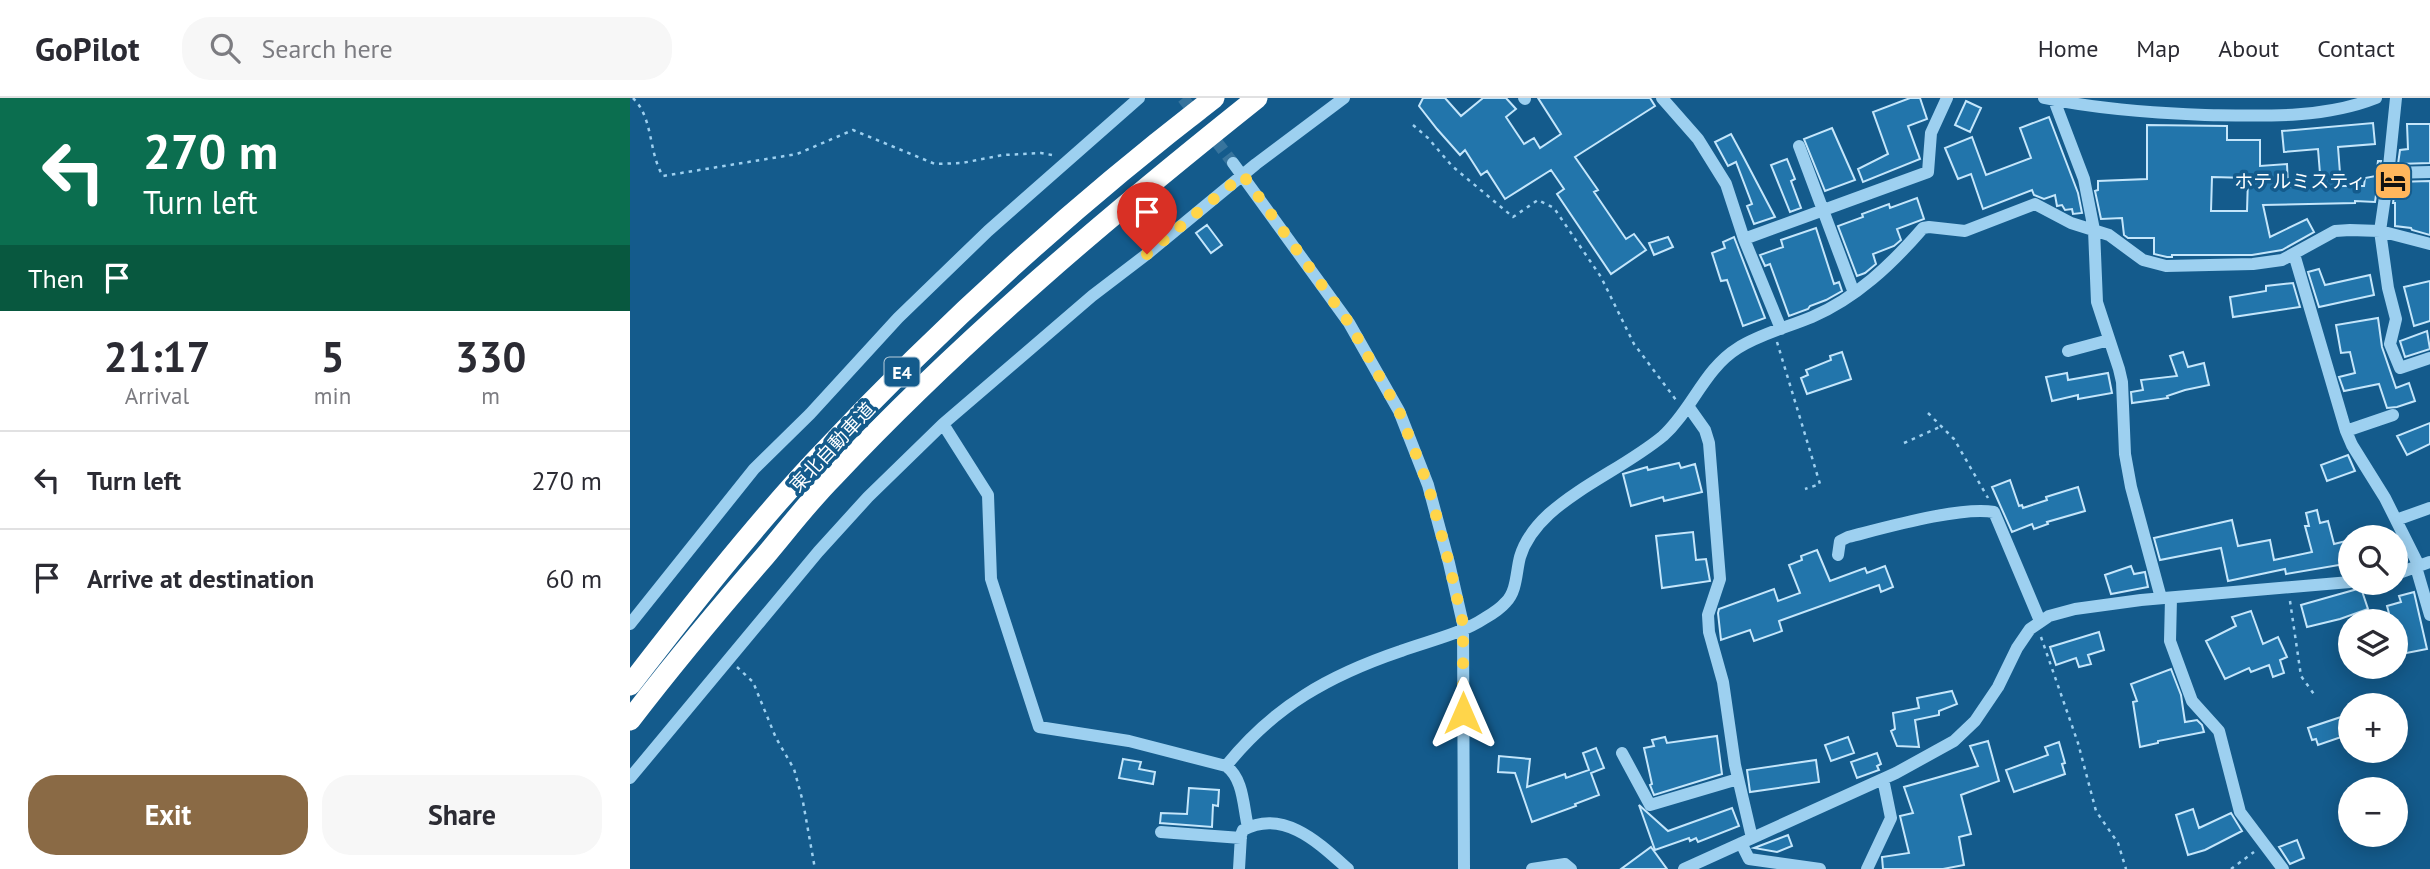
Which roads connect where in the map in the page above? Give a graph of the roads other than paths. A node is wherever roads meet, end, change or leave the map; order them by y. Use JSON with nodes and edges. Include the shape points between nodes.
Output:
{"nodes":[{"id":1,"x":1139,"y":98,"type":"edge"},
{"id":2,"x":1214,"y":98,"type":"edge"},
{"id":3,"x":1257,"y":98,"type":"edge"},
{"id":4,"x":1270,"y":98,"type":"edge"},
{"id":5,"x":1344,"y":98,"type":"edge"},
{"id":6,"x":1662,"y":98,"type":"edge"},
{"id":7,"x":1947,"y":98,"type":"edge"},
{"id":8,"x":2376,"y":98,"type":"edge"},
{"id":9,"x":2396,"y":98,"type":"edge"},
{"id":10,"x":2049,"y":99,"type":"edge"},
{"id":11,"x":1799,"y":146,"type":"dead end"},
{"id":12,"x":1233,"y":163,"type":"tunnel mouth"},
{"id":13,"x":2430,"y":172,"type":"edge"},
{"id":14,"x":2389,"y":173,"type":"junction"},
{"id":15,"x":1243,"y":175,"type":"junction"},
{"id":16,"x":1149,"y":184,"type":"junction"},
{"id":17,"x":1822,"y":210,"type":"junction"},
{"id":18,"x":2094,"y":230,"type":"junction"},
{"id":19,"x":2380,"y":231,"type":"junction"},
{"id":20,"x":1744,"y":239,"type":"junction"},
{"id":21,"x":2430,"y":244,"type":"edge"},
{"id":22,"x":2294,"y":254,"type":"junction"},
{"id":23,"x":1854,"y":293,"type":"junction"},
{"id":24,"x":1777,"y":331,"type":"junction"},
{"id":25,"x":2109,"y":340,"type":"junction"},
{"id":26,"x":2068,"y":351,"type":"dead end"},
{"id":27,"x":2430,"y":358,"type":"edge"},
{"id":28,"x":1687,"y":408,"type":"junction"},
{"id":29,"x":2393,"y":415,"type":"dead end"},
{"id":30,"x":943,"y":424,"type":"junction"},
{"id":31,"x":2346,"y":431,"type":"junction"},
{"id":32,"x":2430,"y":508,"type":"edge"},
{"id":33,"x":2396,"y":520,"type":"junction"},
{"id":34,"x":1838,"y":555,"type":"dead end"},
{"id":35,"x":2422,"y":565,"type":"edge"},
{"id":36,"x":2338,"y":583,"type":"edge"},
{"id":37,"x":2166,"y":598,"type":"junction"},
{"id":38,"x":2430,"y":615,"type":"edge"},
{"id":39,"x":2038,"y":623,"type":"junction"},
{"id":40,"x":630,"y":624,"type":"edge"},
{"id":41,"x":1463,"y":629,"type":"junction"},
{"id":42,"x":630,"y":685,"type":"edge"},
{"id":43,"x":630,"y":720,"type":"edge"},
{"id":44,"x":1622,"y":753,"type":"dead end"},
{"id":45,"x":1226,"y":766,"type":"junction"},
{"id":46,"x":630,"y":778,"type":"edge"},
{"id":47,"x":1738,"y":779,"type":"junction"},
{"id":48,"x":1883,"y":779,"type":"junction"},
{"id":49,"x":1161,"y":832,"type":"dead end"},
{"id":50,"x":1245,"y":833,"type":"junction"},
{"id":51,"x":1747,"y":840,"type":"junction"},
{"id":52,"x":1750,"y":864,"type":"edge"},
{"id":53,"x":1239,"y":869,"type":"edge"},
{"id":54,"x":1348,"y":869,"type":"edge"},
{"id":55,"x":1464,"y":869,"type":"edge"},
{"id":56,"x":1532,"y":869,"type":"edge"},
{"id":57,"x":1572,"y":869,"type":"edge"},
{"id":58,"x":1684,"y":869,"type":"edge"},
{"id":59,"x":1820,"y":869,"type":"edge"},
{"id":60,"x":1867,"y":869,"type":"edge"},
{"id":61,"x":2283,"y":869,"type":"edge"}],
"edges":[{"from":1,"to":40,"type":"street","via":[[988,231],[898,318],[754,470]]},
{"from":2,"to":42,"type":"highway","name":"東北自動車道","number":"E4","via":[[1131,162],[1010,267],[907,367],[815,462],[727,563]]},
{"from":3,"to":16,"type":"highway","name":"東北自動車道","number":"E4"},
{"from":4,"to":16,"type":"highway"},
{"from":5,"to":15,"type":"street"},
{"from":6,"to":20,"type":"street","via":[[1713,160]]},
{"from":7,"to":17,"type":"street","via":[[1931,133],[1928,172]]},
{"from":8,"to":10,"type":"street","via":[[2322,111],[2255,116],[2109,110]]},
{"from":9,"to":14,"type":"street"},
{"from":10,"to":18,"type":"street","via":[[2084,179]]},
{"from":11,"to":17,"type":"street"},
{"from":12,"to":15,"type":"street"},
{"from":13,"to":14,"type":"street"},
{"from":14,"to":19,"type":"street"},
{"from":15,"to":30,"type":"street","via":[[1034,343]]},
{"from":15,"to":41,"type":"street","via":[[1349,323],[1399,411],[1428,485]]},
{"from":16,"to":43,"type":"highway","name":"東北自動車道","number":"E4","via":[[1024,291],[832,477]]},
{"from":17,"to":20,"type":"street"},
{"from":17,"to":23,"type":"street"},
{"from":18,"to":22,"type":"street","via":[[2109,234],[2143,260],[2166,266],[2253,264]]},
{"from":18,"to":23,"type":"street","via":[[2035,204],[1965,231],[1923,228]]},
{"from":18,"to":25,"type":"street","via":[[2097,302]]},
{"from":19,"to":21,"type":"street"},
{"from":19,"to":22,"type":"street","via":[[2335,231]]},
{"from":19,"to":27,"type":"street","via":[[2396,319],[2390,344],[2400,368]]},
{"from":20,"to":24,"type":"street"},
{"from":22,"to":31,"type":"street"},
{"from":23,"to":24,"type":"street"},
{"from":24,"to":28,"type":"street","via":[[1725,358]]},
{"from":25,"to":26,"type":"street"},
{"from":25,"to":37,"type":"street","via":[[2122,382],[2123,435],[2131,486]]},
{"from":28,"to":41,"type":"street","via":[[1651,445],[1549,514],[1527,540],[1506,602]]},
{"from":28,"to":47,"type":"street","via":[[1705,430],[1709,443],[1720,579],[1708,615],[1709,632],[1723,682]]},
{"from":29,"to":31,"type":"street"},
{"from":30,"to":45,"type":"street","via":[[988,495],[991,579],[1039,727],[1129,741]]},
{"from":30,"to":46,"type":"street","via":[[851,515]]},
{"from":31,"to":33,"type":"street"},
{"from":32,"to":33,"type":"street"},
{"from":33,"to":35,"type":"street"},
{"from":34,"to":39,"type":"street","via":[[1840,541],[1848,537],[1958,514],[1994,512]]},
{"from":35,"to":38,"type":"street"},
{"from":36,"to":37,"type":"street"},
{"from":37,"to":39,"type":"street","via":[[2075,609]]},
{"from":37,"to":61,"type":"street","via":[[2170,641],[2192,701],[2219,731],[2240,811]]},
{"from":39,"to":48,"type":"street","via":[[2017,648],[1998,687],[1965,733]]},
{"from":41,"to":45,"type":"street","via":[[1331,678],[1291,704]]},
{"from":41,"to":55,"type":"street"},
{"from":44,"to":47,"type":"street","via":[[1650,805]]},
{"from":45,"to":50,"type":"street","via":[[1235,772],[1239,783]]},
{"from":47,"to":51,"type":"street"},
{"from":48,"to":51,"type":"street"},
{"from":48,"to":60,"type":"street","via":[[1891,818]]},
{"from":49,"to":50,"type":"street"},
{"from":50,"to":53,"type":"street"},
{"from":50,"to":54,"type":"street","via":[[1277,824],[1297,828]]},
{"from":51,"to":52,"type":"street"},
{"from":51,"to":58,"type":"street"},
{"from":52,"to":59,"type":"street"},
{"from":56,"to":57,"type":"street","via":[[1566,864]]}]}
